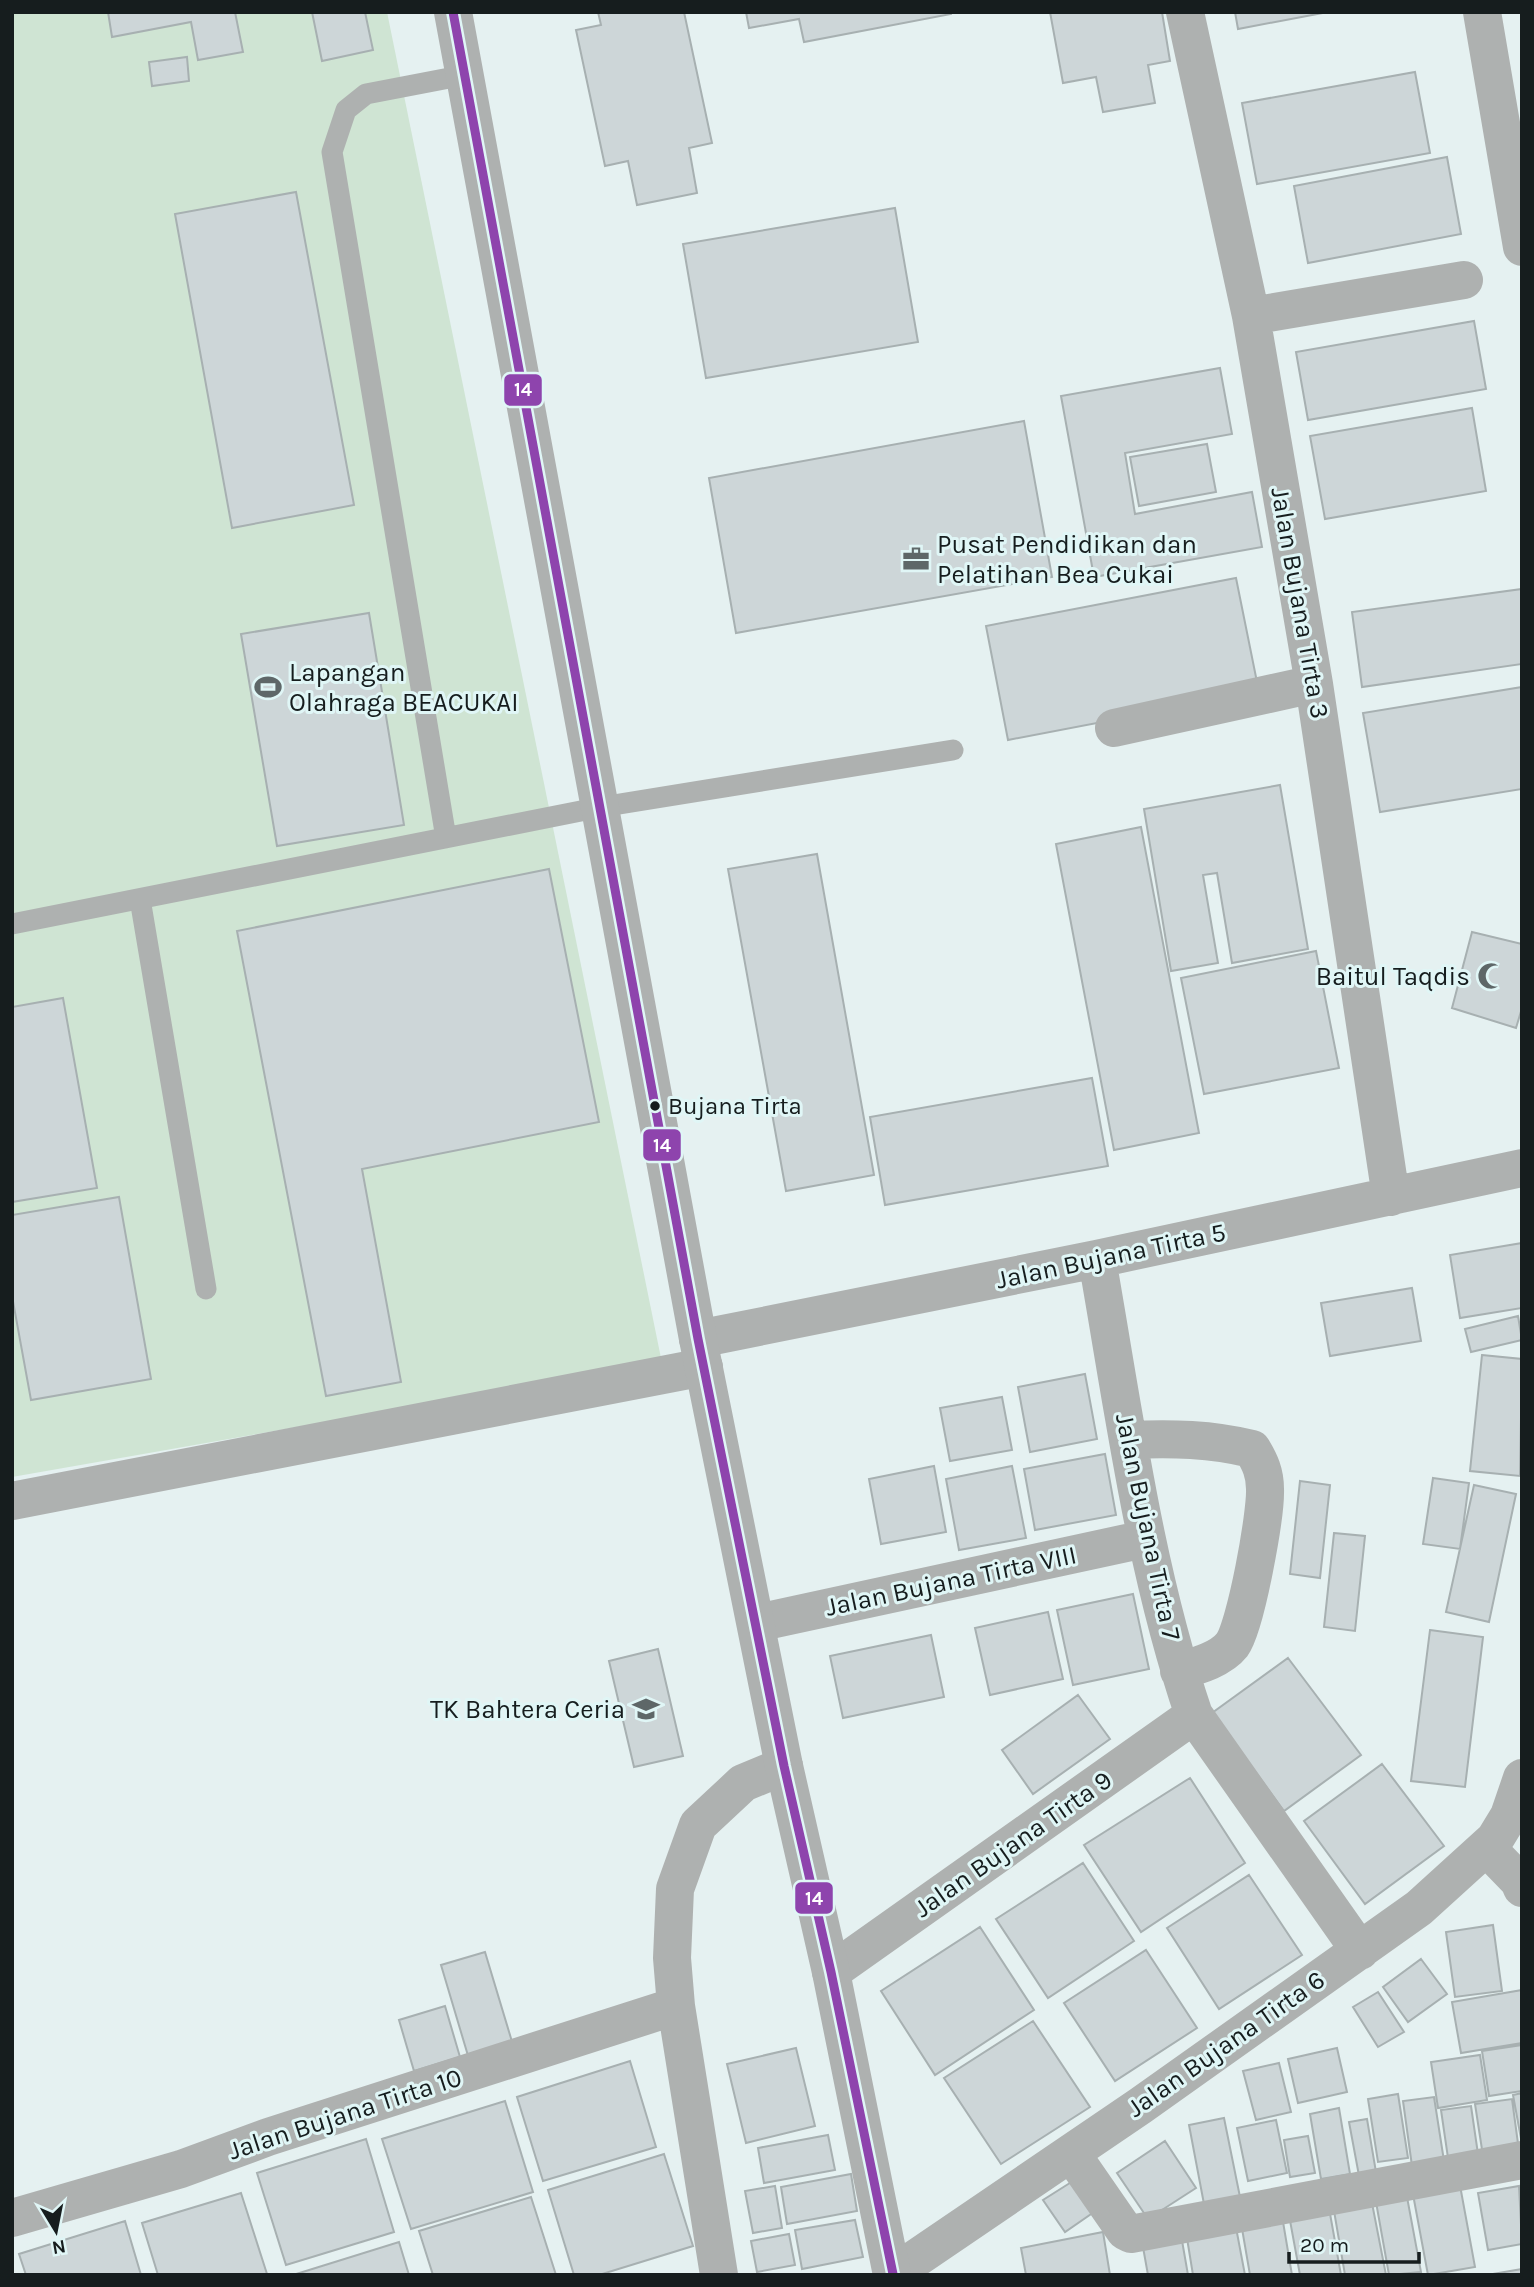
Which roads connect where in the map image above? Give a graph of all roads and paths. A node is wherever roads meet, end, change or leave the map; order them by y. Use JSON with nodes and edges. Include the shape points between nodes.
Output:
{"nodes":[{"id":1,"x":453,"y":12,"type":"edge"},
{"id":2,"x":1185,"y":12,"type":"edge"},
{"id":3,"x":1482,"y":12,"type":"edge"},
{"id":4,"x":465,"y":75,"type":"junction"},
{"id":5,"x":1522,"y":247,"type":"edge"},
{"id":6,"x":1464,"y":280,"type":"dead end"},
{"id":7,"x":1251,"y":316,"type":"junction"},
{"id":8,"x":1314,"y":684,"type":"junction"},
{"id":9,"x":1114,"y":728,"type":"dead end"},
{"id":10,"x":953,"y":750,"type":"dead end"},
{"id":11,"x":601,"y":807,"type":"junction"},
{"id":12,"x":446,"y":838,"type":"junction"},
{"id":13,"x":140,"y":899,"type":"junction"},
{"id":14,"x":12,"y":924,"type":"edge"},
{"id":15,"x":1522,"y":1168,"type":"edge"},
{"id":16,"x":1391,"y":1197,"type":"junction"},
{"id":17,"x":1097,"y":1259,"type":"junction"},
{"id":18,"x":206,"y":1289,"type":"dead end"},
{"id":19,"x":701,"y":1353,"type":"junction"},
{"id":20,"x":1129,"y":1440,"type":"junction"},
{"id":21,"x":12,"y":1501,"type":"edge"},
{"id":22,"x":1145,"y":1539,"type":"junction"},
{"id":23,"x":757,"y":1623,"type":"junction"},
{"id":24,"x":1179,"y":1671,"type":"junction"},
{"id":25,"x":1194,"y":1715,"type":"junction"},
{"id":26,"x":784,"y":1766,"type":"junction"},
{"id":27,"x":1522,"y":1777,"type":"edge"},
{"id":28,"x":1515,"y":1816,"type":"edge"},
{"id":29,"x":1487,"y":1848,"type":"junction"},
{"id":30,"x":1522,"y":1888,"type":"edge"},
{"id":31,"x":1360,"y":1951,"type":"junction"},
{"id":32,"x":831,"y":1972,"type":"junction"},
{"id":33,"x":676,"y":2006,"type":"junction"},
{"id":34,"x":1071,"y":2153,"type":"junction"},
{"id":35,"x":1522,"y":2160,"type":"edge"},
{"id":36,"x":12,"y":2218,"type":"edge"},
{"id":37,"x":719,"y":2275,"type":"edge"},
{"id":38,"x":892,"y":2275,"type":"edge"}],
"edges":[{"from":1,"to":4,"type":"street"},
{"from":2,"to":7,"type":"street","name":"Jalan Bujana Tirta 3"},
{"from":3,"to":5,"type":"street"},
{"from":4,"to":11,"type":"street"},
{"from":4,"to":12,"type":"lane","via":[[366,94],[346,110],[332,152]]},
{"from":6,"to":7,"type":"street"},
{"from":7,"to":8,"type":"street","name":"Jalan Bujana Tirta 3"},
{"from":8,"to":9,"type":"street"},
{"from":8,"to":16,"type":"street","name":"Jalan Bujana Tirta 3"},
{"from":10,"to":11,"type":"lane"},
{"from":11,"to":12,"type":"lane"},
{"from":11,"to":19,"type":"street"},
{"from":12,"to":13,"type":"lane"},
{"from":13,"to":14,"type":"lane"},
{"from":13,"to":18,"type":"lane"},
{"from":15,"to":16,"type":"street","name":"Jalan Bujana Tirta 5"},
{"from":16,"to":17,"type":"street","name":"Jalan Bujana Tirta 5"},
{"from":17,"to":19,"type":"street","name":"Jalan Bujana Tirta 5"},
{"from":17,"to":20,"type":"street","name":"Jalan Bujana Tirta 7"},
{"from":19,"to":21,"type":"street","name":"Jalan Bujana Tirta 5"},
{"from":19,"to":23,"type":"street"},
{"from":20,"to":22,"type":"street","name":"Jalan Bujana Tirta 7"},
{"from":20,"to":24,"type":"street","via":[[1190,1438],[1235,1444],[1252,1448],[1263,1467],[1266,1491],[1241,1624],[1231,1646],[1204,1664]]},
{"from":22,"to":23,"type":"street","name":"Jalan Bujana Tirta VIII"},
{"from":22,"to":24,"type":"street","name":"Jalan Bujana Tirta 7"},
{"from":23,"to":26,"type":"street"},
{"from":24,"to":25,"type":"street","name":"Jalan Bujana Tirta 7"},
{"from":25,"to":31,"type":"street","name":"Jalan Bujana Tirta 7"},
{"from":25,"to":32,"type":"street","name":"Jalan Bujana Tirta 9"},
{"from":26,"to":32,"type":"street"},
{"from":26,"to":33,"type":"street","via":[[743,1783],[698,1825],[675,1889],[671,1958]]},
{"from":27,"to":28,"type":"street","name":"Jalan Bujana Tirta 6"},
{"from":28,"to":29,"type":"street","name":"Jalan Bujana Tirta 6"},
{"from":29,"to":30,"type":"street"},
{"from":29,"to":31,"type":"street","name":"Jalan Bujana Tirta 6","via":[[1419,1908]]},
{"from":31,"to":34,"type":"street","name":"Jalan Bujana Tirta 6"},
{"from":32,"to":38,"type":"street"},
{"from":33,"to":36,"type":"street","name":"Jalan Bujana Tirta 10","via":[[181,2169]]},
{"from":33,"to":37,"type":"street"},
{"from":34,"to":35,"type":"street","via":[[1131,2234]]},
{"from":34,"to":38,"type":"street","name":"Jalan Bujana Tirta 6"}]}
